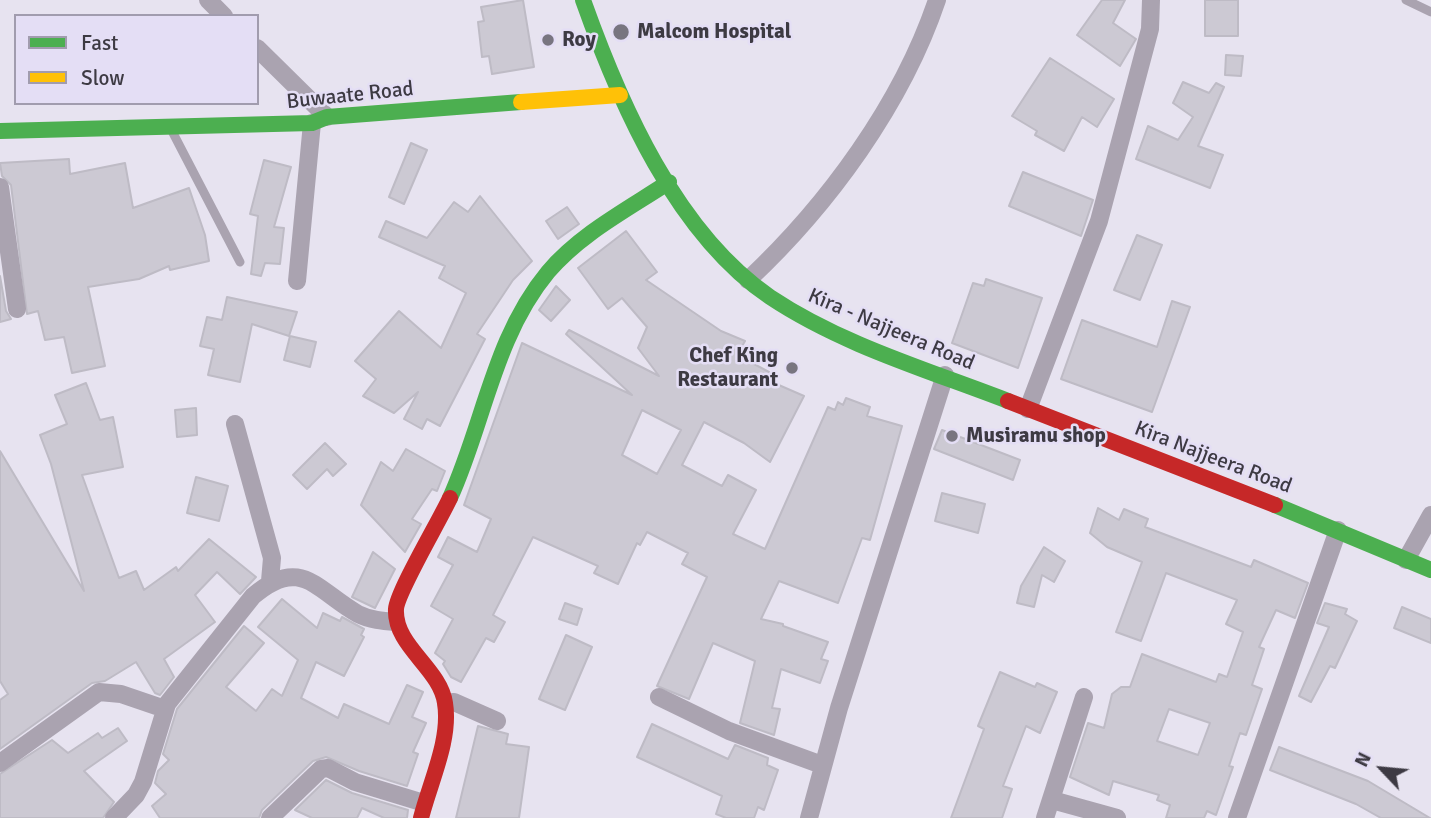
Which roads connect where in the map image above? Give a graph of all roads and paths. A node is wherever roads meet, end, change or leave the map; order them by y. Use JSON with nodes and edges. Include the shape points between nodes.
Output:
{"nodes":[{"id":1,"x":208,"y":0,"type":"edge"},
{"id":2,"x":583,"y":0,"type":"edge"},
{"id":3,"x":937,"y":0,"type":"edge"},
{"id":4,"x":1151,"y":0,"type":"edge"},
{"id":5,"x":1406,"y":0,"type":"edge"},
{"id":6,"x":1431,"y":12,"type":"edge"},
{"id":7,"x":222,"y":14,"type":"edge"},
{"id":8,"x":259,"y":50,"type":"edge"},
{"id":9,"x":620,"y":95,"type":"junction"},
{"id":10,"x":319,"y":120,"type":"junction"},
{"id":11,"x":171,"y":129,"type":"junction"},
{"id":12,"x":0,"y":131,"type":"edge"},
{"id":13,"x":669,"y":182,"type":"junction"},
{"id":14,"x":0,"y":187,"type":"edge"},
{"id":15,"x":240,"y":262,"type":"dead end"},
{"id":16,"x":748,"y":280,"type":"junction"},
{"id":17,"x":297,"y":281,"type":"dead end"},
{"id":18,"x":17,"y":309,"type":"dead end"},
{"id":19,"x":945,"y":375,"type":"junction"},
{"id":20,"x":978,"y":389,"type":"joint"},
{"id":21,"x":1028,"y":409,"type":"junction"},
{"id":22,"x":235,"y":424,"type":"dead end"},
{"id":23,"x":1431,"y":516,"type":"edge"},
{"id":24,"x":1338,"y":530,"type":"junction"},
{"id":25,"x":1406,"y":560,"type":"junction"},
{"id":26,"x":1431,"y":570,"type":"edge"},
{"id":27,"x":270,"y":581,"type":"junction"},
{"id":28,"x":396,"y":622,"type":"junction"},
{"id":29,"x":659,"y":697,"type":"dead end"},
{"id":30,"x":1084,"y":697,"type":"dead end"},
{"id":31,"x":446,"y":703,"type":"junction"},
{"id":32,"x":165,"y":709,"type":"junction"},
{"id":33,"x":497,"y":721,"type":"dead end"},
{"id":34,"x":0,"y":763,"type":"edge"},
{"id":35,"x":822,"y":765,"type":"junction"},
{"id":36,"x":1052,"y":800,"type":"junction"},
{"id":37,"x":422,"y":810,"type":"edge"},
{"id":38,"x":114,"y":818,"type":"edge"},
{"id":39,"x":270,"y":818,"type":"edge"},
{"id":40,"x":809,"y":818,"type":"edge"},
{"id":41,"x":1045,"y":818,"type":"edge"},
{"id":42,"x":1117,"y":818,"type":"edge"},
{"id":43,"x":1237,"y":818,"type":"edge"}],
"edges":[{"from":1,"to":7,"type":"street"},
{"from":2,"to":9,"type":"street","name":"Kira - Najjeera Road"},
{"from":3,"to":16,"type":"street","via":[[872,134],[779,251]]},
{"from":4,"to":21,"type":"street","via":[[1150,29],[1099,220]]},
{"from":5,"to":6,"type":"lane"},
{"from":8,"to":10,"type":"street"},
{"from":9,"to":10,"type":"street","name":"Buwaate Road"},
{"from":9,"to":13,"type":"street","name":"Kira - Najjeera Road"},
{"from":10,"to":11,"type":"street","name":"Buwaate Road"},
{"from":10,"to":17,"type":"street"},
{"from":11,"to":12,"type":"street","name":"Buwaate Road"},
{"from":11,"to":15,"type":"lane"},
{"from":13,"to":16,"type":"street","name":"Kira - Najjeera Road","via":[[712,243]]},
{"from":13,"to":28,"type":"street","via":[[578,243],[529,297],[502,349],[454,490],[396,605]]},
{"from":14,"to":18,"type":"street"},
{"from":16,"to":19,"type":"street","name":"Kira - Najjeera Road","via":[[787,308],[838,335]]},
{"from":19,"to":20,"type":"street","name":"Kira - Najjeera Road"},
{"from":19,"to":35,"type":"street"},
{"from":20,"to":21,"type":"street","name":"Kira Najjeera Road"},
{"from":21,"to":24,"type":"street","name":"Kira Najjeera Road"},
{"from":22,"to":27,"type":"street","via":[[272,558]]},
{"from":23,"to":25,"type":"street"},
{"from":24,"to":25,"type":"street","name":"Kira Najjeera Road"},
{"from":24,"to":43,"type":"street"},
{"from":25,"to":26,"type":"street","name":"Kira Najjeera Road"},
{"from":27,"to":28,"type":"street","via":[[294,575],[317,584],[360,615]]},
{"from":27,"to":32,"type":"street","via":[[253,596]]},
{"from":28,"to":31,"type":"street"},
{"from":29,"to":35,"type":"street","via":[[729,731]]},
{"from":30,"to":36,"type":"street"},
{"from":31,"to":33,"type":"street","via":[[454,702]]},
{"from":31,"to":37,"type":"street"},
{"from":32,"to":34,"type":"street","via":[[121,694],[99,692]]},
{"from":32,"to":38,"type":"street","via":[[144,782]]},
{"from":35,"to":40,"type":"street"},
{"from":36,"to":41,"type":"street"},
{"from":36,"to":42,"type":"street"},
{"from":37,"to":39,"type":"street","via":[[328,768],[321,769]]}]}
